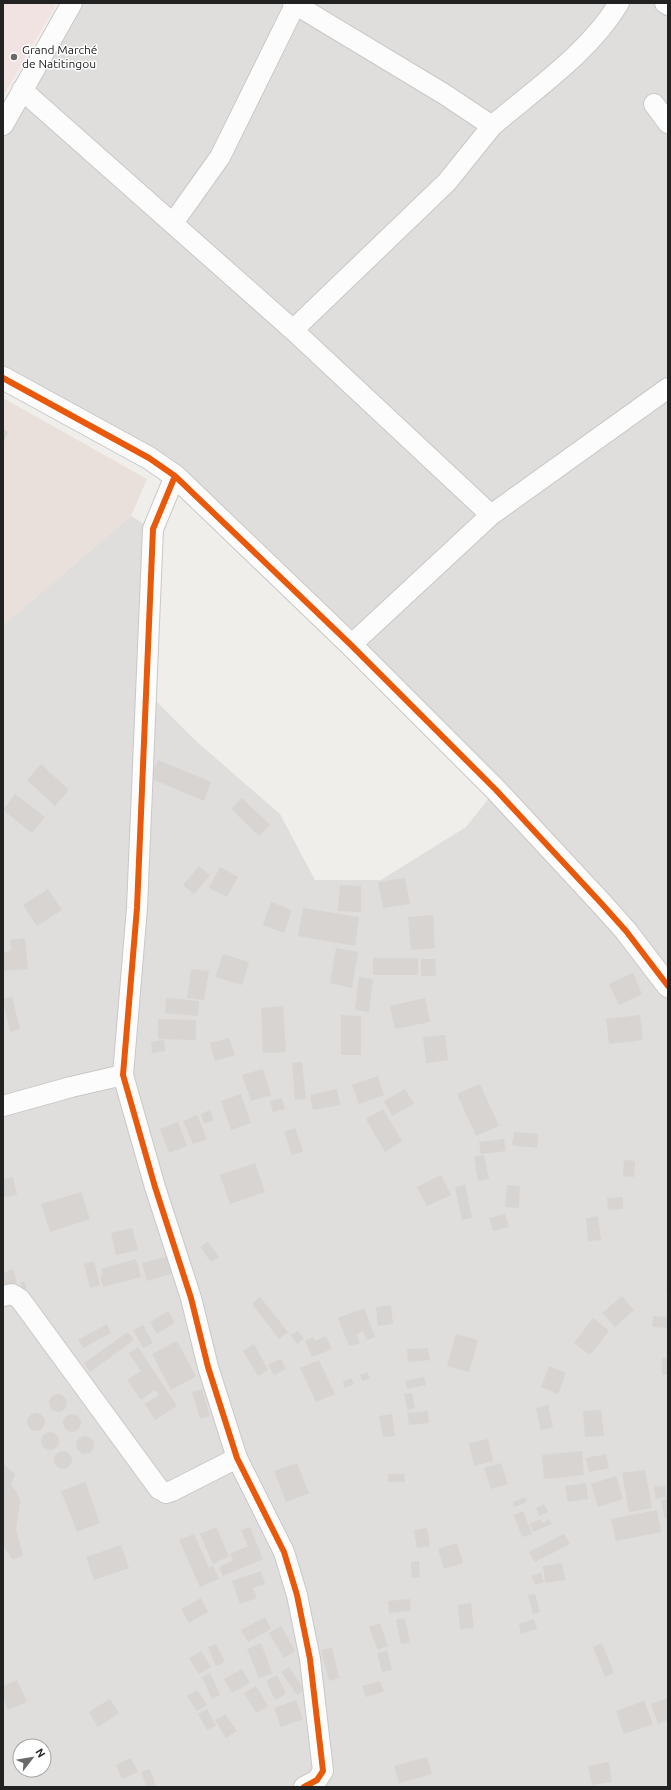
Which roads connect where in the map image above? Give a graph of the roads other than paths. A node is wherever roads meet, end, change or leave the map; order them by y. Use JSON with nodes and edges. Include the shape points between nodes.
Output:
{"nodes":[{"id":1,"x":72,"y":3,"type":"edge"},
{"id":2,"x":619,"y":3,"type":"edge"},
{"id":3,"x":665,"y":3,"type":"edge"},
{"id":4,"x":294,"y":4,"type":"edge"},
{"id":5,"x":668,"y":5,"type":"edge"},
{"id":6,"x":22,"y":90,"type":"junction"},
{"id":7,"x":654,"y":104,"type":"dead end"},
{"id":8,"x":668,"y":122,"type":"edge"},
{"id":9,"x":3,"y":125,"type":"edge"},
{"id":10,"x":492,"y":126,"type":"junction"},
{"id":11,"x":173,"y":223,"type":"junction"},
{"id":12,"x":294,"y":330,"type":"junction"},
{"id":13,"x":3,"y":378,"type":"edge"},
{"id":14,"x":668,"y":388,"type":"edge"},
{"id":15,"x":175,"y":476,"type":"junction"},
{"id":16,"x":491,"y":515,"type":"junction"},
{"id":17,"x":351,"y":645,"type":"junction"},
{"id":18,"x":668,"y":986,"type":"edge"},
{"id":19,"x":124,"y":1075,"type":"junction"},
{"id":20,"x":3,"y":1106,"type":"edge"},
{"id":21,"x":3,"y":1296,"type":"edge"},
{"id":22,"x":237,"y":1458,"type":"junction"},
{"id":23,"x":304,"y":1787,"type":"edge"}],
"edges":[{"from":1,"to":6,"type":"street"},
{"from":2,"to":10,"type":"street","via":[[599,32]]},
{"from":3,"to":5,"type":"street"},
{"from":4,"to":10,"type":"street","via":[[444,94]]},
{"from":4,"to":11,"type":"street","via":[[220,157]]},
{"from":6,"to":9,"type":"street"},
{"from":6,"to":11,"type":"street"},
{"from":7,"to":8,"type":"street"},
{"from":10,"to":12,"type":"street","via":[[446,182]]},
{"from":11,"to":12,"type":"street"},
{"from":12,"to":16,"type":"street"},
{"from":13,"to":15,"type":"street","via":[[149,458]]},
{"from":14,"to":16,"type":"street"},
{"from":15,"to":17,"type":"street"},
{"from":15,"to":19,"type":"street","via":[[153,529],[137,908]]},
{"from":16,"to":17,"type":"street"},
{"from":17,"to":18,"type":"street","via":[[502,796],[626,931]]},
{"from":19,"to":20,"type":"street"},
{"from":19,"to":22,"type":"street","via":[[155,1187],[191,1298],[208,1367]]},
{"from":21,"to":22,"type":"street","via":[[12,1294],[20,1299],[159,1489],[166,1493],[172,1491]]},
{"from":22,"to":23,"type":"street","via":[[284,1552],[298,1595],[310,1659],[323,1771],[317,1780]]}]}
